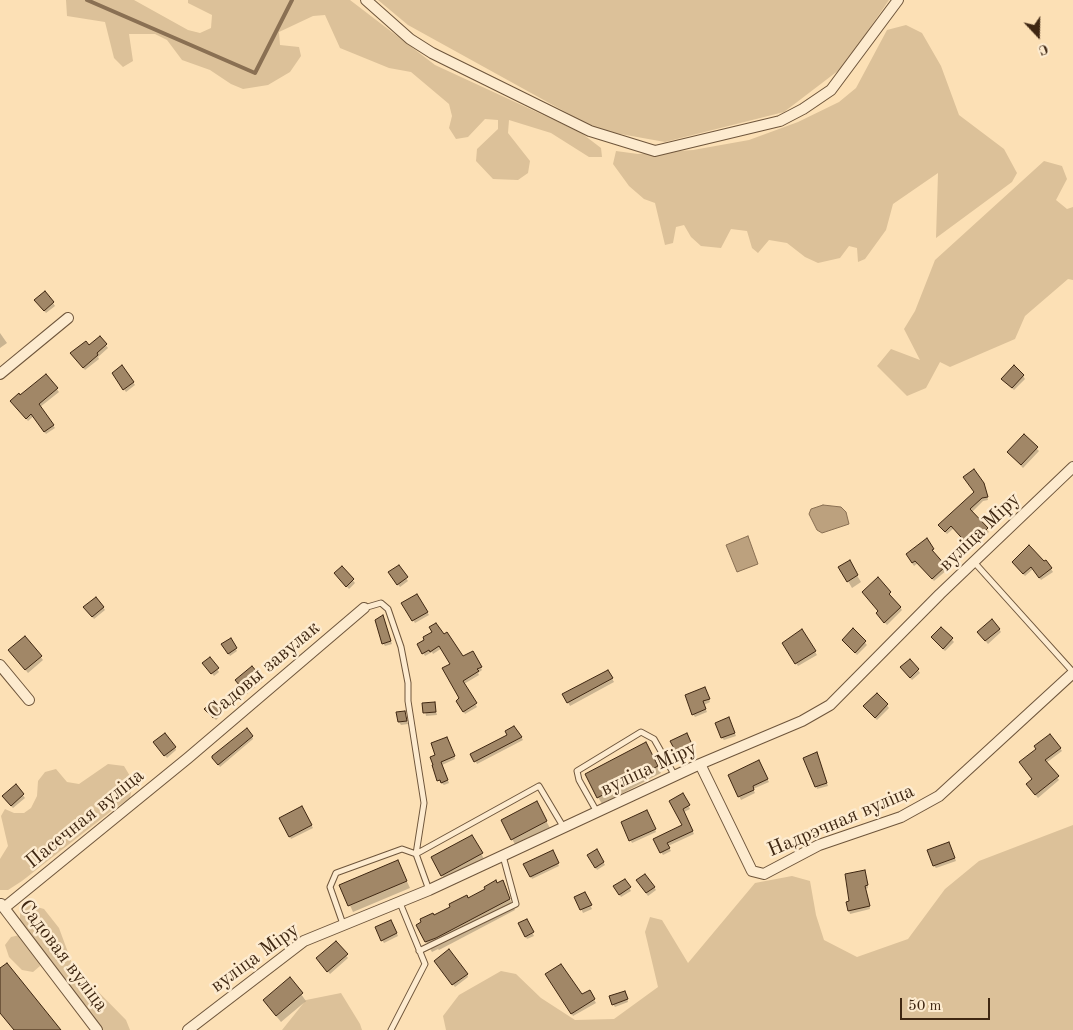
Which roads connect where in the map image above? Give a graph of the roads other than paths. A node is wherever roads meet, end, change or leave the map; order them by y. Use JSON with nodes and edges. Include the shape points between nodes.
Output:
{"nodes":[{"id":1,"x":366,"y":0,"type":"edge"},
{"id":2,"x":898,"y":0,"type":"edge"},
{"id":3,"x":68,"y":318,"type":"dead end"},
{"id":4,"x":0,"y":374,"type":"edge"},
{"id":5,"x":1073,"y":467,"type":"edge"},
{"id":6,"x":974,"y":562,"type":"junction"},
{"id":7,"x":364,"y":608,"type":"joint"},
{"id":8,"x":0,"y":665,"type":"edge"},
{"id":9,"x":1073,"y":672,"type":"edge"},
{"id":10,"x":29,"y":700,"type":"dead end"},
{"id":11,"x":188,"y":758,"type":"joint"},
{"id":12,"x":700,"y":764,"type":"junction"},
{"id":13,"x":675,"y":776,"type":"junction"},
{"id":14,"x":598,"y":812,"type":"junction"},
{"id":15,"x":564,"y":828,"type":"junction"},
{"id":16,"x":416,"y":854,"type":"junction"},
{"id":17,"x":503,"y":856,"type":"junction"},
{"id":18,"x":429,"y":890,"type":"junction"},
{"id":19,"x":400,"y":903,"type":"junction"},
{"id":20,"x":1,"y":907,"type":"edge"},
{"id":21,"x":343,"y":924,"type":"junction"},
{"id":22,"x":419,"y":951,"type":"junction"},
{"id":23,"x":97,"y":1030,"type":"edge"},
{"id":24,"x":188,"y":1030,"type":"edge"},
{"id":25,"x":391,"y":1030,"type":"edge"}],
"edges":[{"from":1,"to":2,"type":"street","via":[[432,53],[590,131],[655,151],[780,121],[803,109],[831,90]]},
{"from":3,"to":4,"type":"street"},
{"from":5,"to":6,"type":"street","name":"вуліца Міру"},
{"from":6,"to":9,"type":"lane"},
{"from":6,"to":12,"type":"street","name":"вуліца Міру","via":[[830,705],[802,721]]},
{"from":7,"to":11,"type":"street","name":"Садовы завулак"},
{"from":7,"to":16,"type":"lane","via":[[382,603],[388,609],[401,646],[424,803]]},
{"from":8,"to":10,"type":"street"},
{"from":9,"to":12,"type":"street","name":"Надрэчная вуліца","via":[[939,796],[901,817],[819,846],[764,874],[752,871]]},
{"from":11,"to":20,"type":"street","name":"Пасечная вуліца"},
{"from":12,"to":13,"type":"street","name":"вуліца Міру"},
{"from":13,"to":14,"type":"street","name":"вуліца Міру"},
{"from":13,"to":14,"type":"lane","via":[[654,739],[641,732],[576,771]]},
{"from":14,"to":15,"type":"street","name":"вуліца Міру"},
{"from":15,"to":16,"type":"lane","via":[[539,786]]},
{"from":15,"to":17,"type":"street","name":"вуліца Міру"},
{"from":16,"to":18,"type":"lane"},
{"from":16,"to":21,"type":"lane","via":[[402,849],[336,874],[330,887]]},
{"from":17,"to":18,"type":"street","name":"вуліца Міру"},
{"from":17,"to":22,"type":"lane","via":[[516,904]]},
{"from":18,"to":19,"type":"street","name":"вуліца Міру"},
{"from":19,"to":21,"type":"street","name":"вуліца Міру"},
{"from":19,"to":22,"type":"lane"},
{"from":20,"to":23,"type":"street","name":"Садовая вуліца"},
{"from":21,"to":24,"type":"street","name":"вуліца Міру","via":[[304,941]]},
{"from":22,"to":25,"type":"lane","via":[[425,964]]}]}
